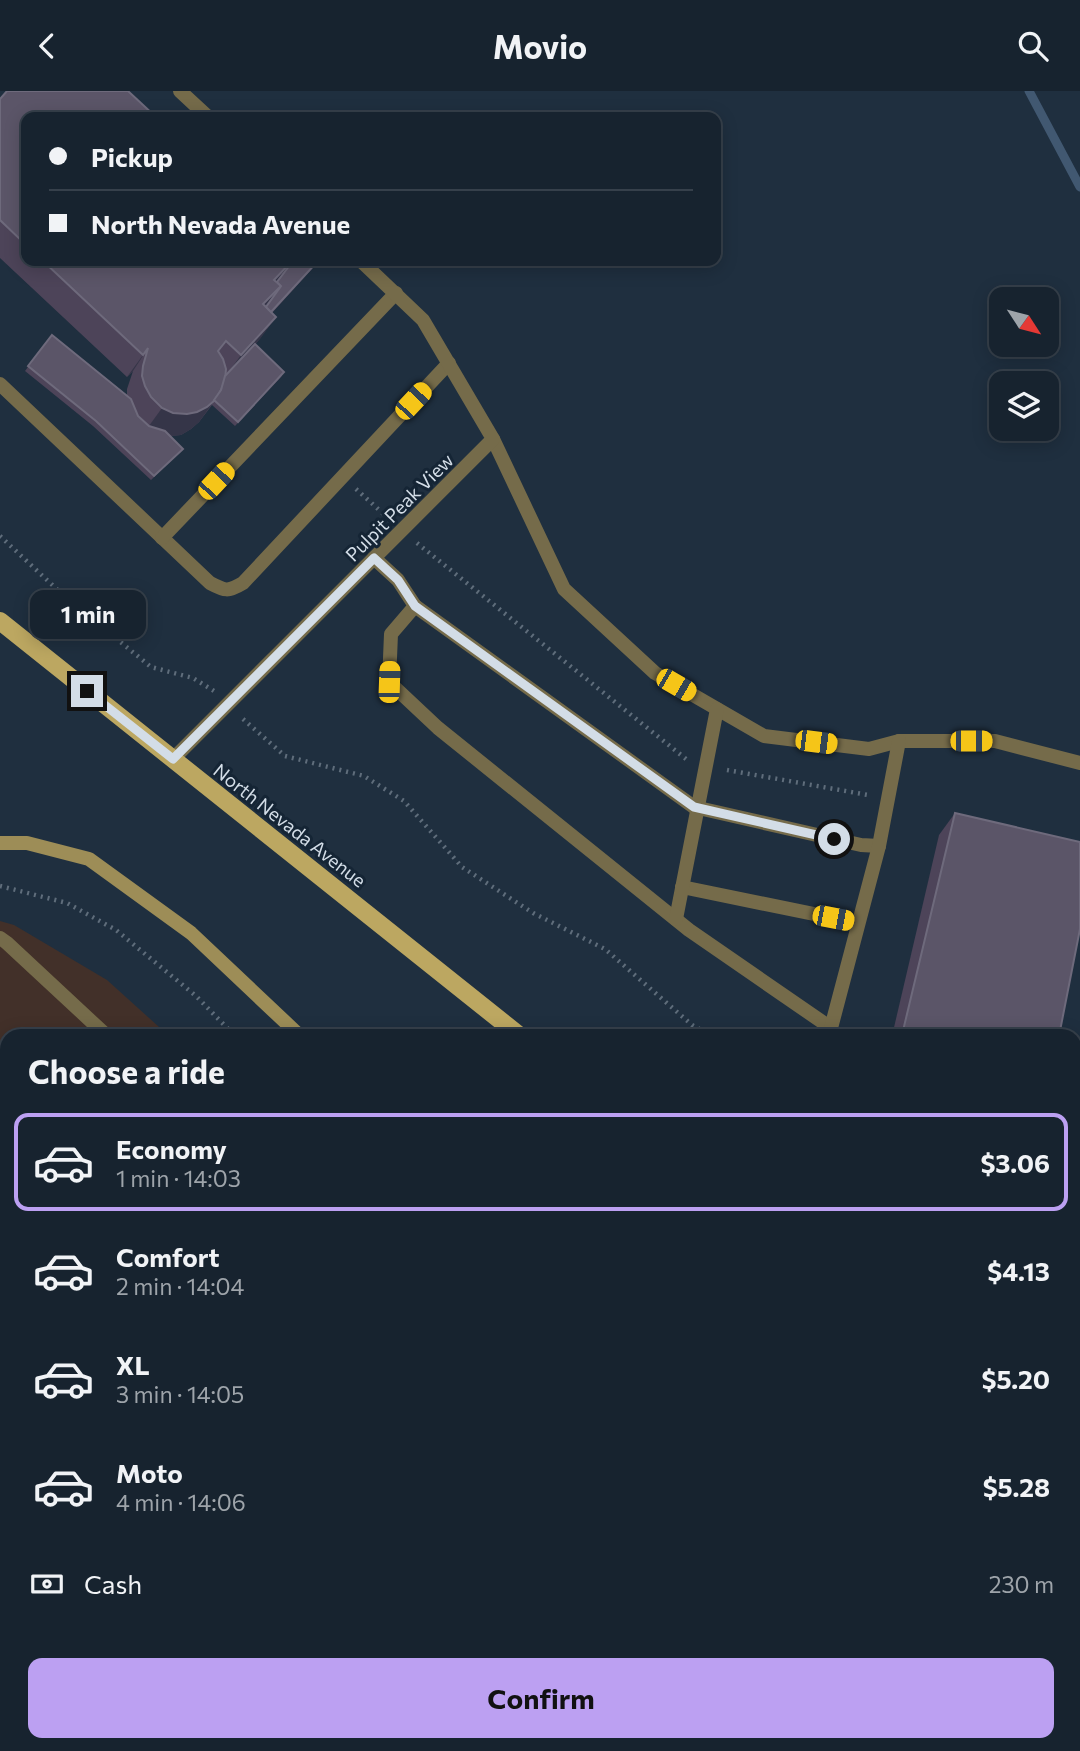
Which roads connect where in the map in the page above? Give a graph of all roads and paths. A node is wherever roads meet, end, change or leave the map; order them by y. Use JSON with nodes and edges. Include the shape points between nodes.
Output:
{"nodes":[{"id":1,"x":180,"y":91,"type":"edge"},
{"id":2,"x":203,"y":112,"type":"edge"},
{"id":3,"x":366,"y":266,"type":"edge"},
{"id":4,"x":396,"y":293,"type":"junction"},
{"id":5,"x":449,"y":363,"type":"junction"},
{"id":6,"x":0,"y":384,"type":"edge"},
{"id":7,"x":493,"y":439,"type":"junction"},
{"id":8,"x":342,"y":477,"type":"junction"},
{"id":9,"x":389,"y":519,"type":"dead end"},
{"id":10,"x":0,"y":536,"type":"edge"},
{"id":11,"x":162,"y":538,"type":"junction"},
{"id":12,"x":414,"y":541,"type":"dead end"},
{"id":13,"x":374,"y":558,"type":"junction"},
{"id":14,"x":415,"y":606,"type":"junction"},
{"id":15,"x":0,"y":621,"type":"edge"},
{"id":16,"x":228,"y":704,"type":"junction"},
{"id":17,"x":717,"y":709,"type":"junction"},
{"id":18,"x":899,"y":741,"type":"junction"},
{"id":19,"x":173,"y":759,"type":"junction"},
{"id":20,"x":689,"y":762,"type":"dead end"},
{"id":21,"x":1080,"y":763,"type":"edge"},
{"id":22,"x":727,"y":770,"type":"dead end"},
{"id":23,"x":868,"y":795,"type":"dead end"},
{"id":24,"x":698,"y":808,"type":"junction"},
{"id":25,"x":0,"y":843,"type":"edge"},
{"id":26,"x":879,"y":846,"type":"junction"},
{"id":27,"x":0,"y":886,"type":"edge"},
{"id":28,"x":682,"y":887,"type":"junction"},
{"id":29,"x":676,"y":919,"type":"junction"},
{"id":30,"x":858,"y":923,"type":"junction"},
{"id":31,"x":0,"y":938,"type":"edge"},
{"id":32,"x":99,"y":1029,"type":"edge"},
{"id":33,"x":228,"y":1029,"type":"edge"},
{"id":34,"x":293,"y":1029,"type":"edge"},
{"id":35,"x":511,"y":1029,"type":"edge"},
{"id":36,"x":699,"y":1029,"type":"edge"},
{"id":37,"x":828,"y":1029,"type":"edge"},
{"id":38,"x":833,"y":1029,"type":"edge"}],
"edges":[{"from":1,"to":2,"type":"street"},
{"from":3,"to":4,"type":"street"},
{"from":4,"to":5,"type":"street","via":[[423,320]]},
{"from":4,"to":11,"type":"street"},
{"from":5,"to":7,"type":"street"},
{"from":5,"to":8,"type":"street"},
{"from":6,"to":11,"type":"street"},
{"from":7,"to":13,"type":"street","name":"Pulpit Peak View"},
{"from":7,"to":17,"type":"street","via":[[564,589],[655,673]]},
{"from":8,"to":9,"type":"path"},
{"from":8,"to":11,"type":"street","via":[[232,590],[211,583]]},
{"from":10,"to":16,"type":"path","via":[[150,667],[193,678]]},
{"from":12,"to":20,"type":"path"},
{"from":13,"to":14,"type":"street","via":[[398,580]]},
{"from":13,"to":16,"type":"street","name":"Pulpit Peak View"},
{"from":14,"to":24,"type":"street"},
{"from":14,"to":29,"type":"street","via":[[391,634],[389,682],[438,728]]},
{"from":15,"to":19,"type":"main road","name":"North Nevada Avenue"},
{"from":16,"to":19,"type":"street","name":"Pulpit Peak View"},
{"from":16,"to":36,"type":"path","via":[[285,756],[364,776],[404,801],[462,867],[533,913],[605,949]]},
{"from":17,"to":18,"type":"street","via":[[764,736],[869,749]]},
{"from":17,"to":24,"type":"street"},
{"from":18,"to":21,"type":"street","via":[[995,741]]},
{"from":18,"to":26,"type":"street"},
{"from":19,"to":35,"type":"main road","name":"North Nevada Avenue"},
{"from":22,"to":23,"type":"path"},
{"from":24,"to":26,"type":"street"},
{"from":24,"to":28,"type":"street"},
{"from":25,"to":34,"type":"main road","via":[[27,843],[89,859],[191,933]]},
{"from":26,"to":30,"type":"street"},
{"from":27,"to":33,"type":"path","via":[[67,903],[116,930]]},
{"from":28,"to":29,"type":"street"},
{"from":28,"to":30,"type":"street"},
{"from":29,"to":37,"type":"street"},
{"from":30,"to":38,"type":"street"},
{"from":31,"to":32,"type":"street"}]}
